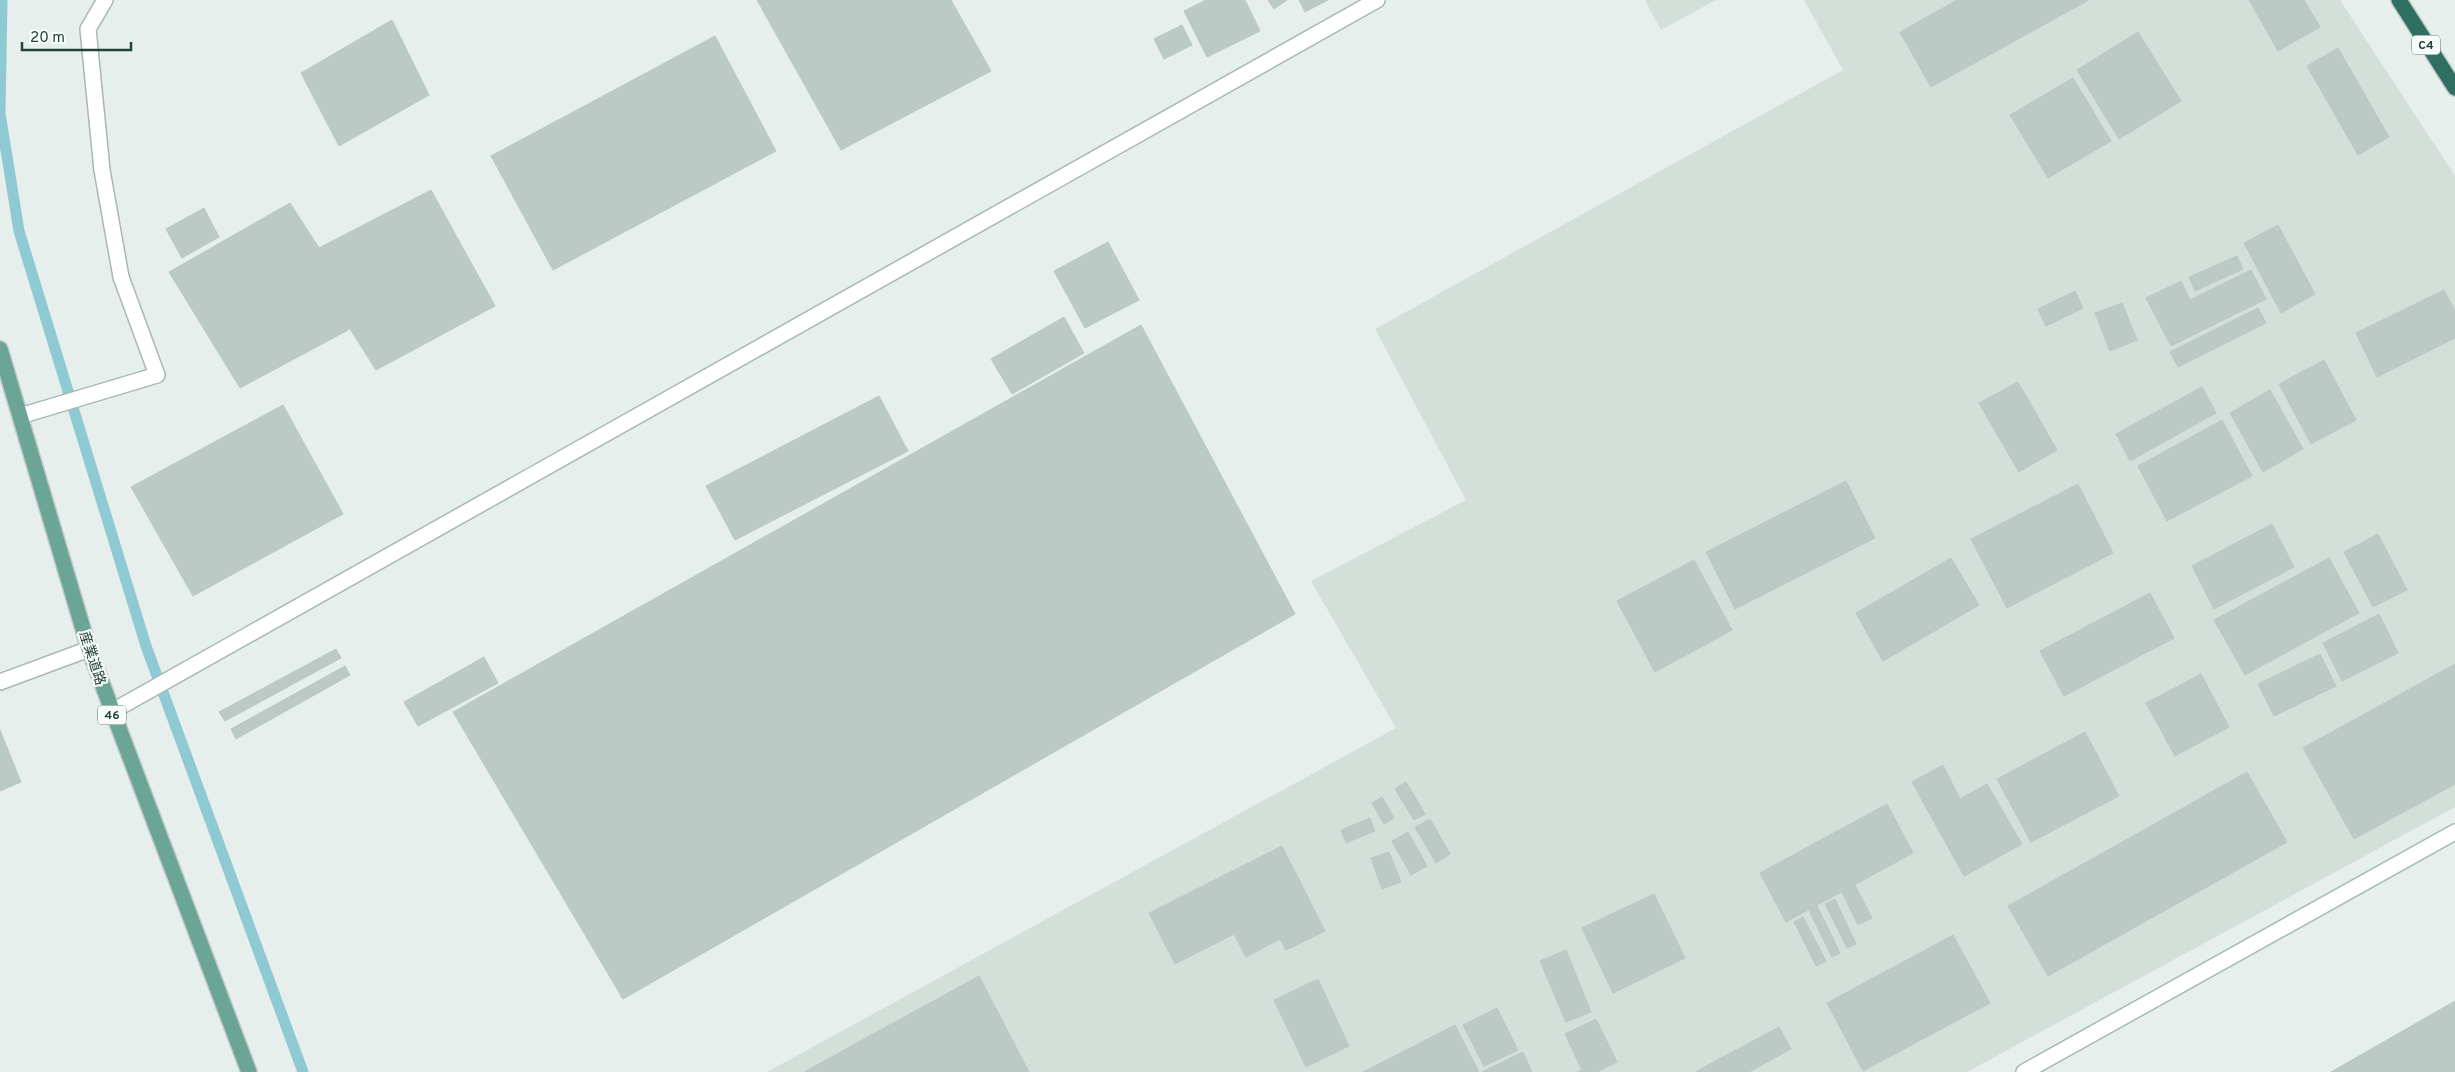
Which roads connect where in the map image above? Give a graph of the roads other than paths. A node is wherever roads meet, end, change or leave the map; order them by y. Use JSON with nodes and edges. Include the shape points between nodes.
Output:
{"nodes":[{"id":1,"x":106,"y":0,"type":"edge"},
{"id":2,"x":1377,"y":0,"type":"edge"},
{"id":3,"x":2399,"y":0,"type":"edge"},
{"id":4,"x":2455,"y":88,"type":"edge"},
{"id":5,"x":0,"y":349,"type":"edge"},
{"id":6,"x":20,"y":416,"type":"junction"},
{"id":7,"x":89,"y":649,"type":"junction"},
{"id":8,"x":0,"y":682,"type":"edge"},
{"id":9,"x":111,"y":712,"type":"junction"},
{"id":10,"x":2455,"y":832,"type":"edge"},
{"id":11,"x":249,"y":1072,"type":"edge"},
{"id":12,"x":2024,"y":1072,"type":"edge"}],
"edges":[{"from":1,"to":6,"type":"street","via":[[88,29],[102,170],[121,277],[157,375]]},
{"from":2,"to":9,"type":"street"},
{"from":3,"to":4,"type":"highway","number":"C4"},
{"from":5,"to":6,"type":"main road","name":"産業道路","number":"46"},
{"from":6,"to":7,"type":"main road","name":"産業道路","number":"46"},
{"from":7,"to":8,"type":"street"},
{"from":7,"to":9,"type":"main road","name":"産業道路","number":"46"},
{"from":9,"to":11,"type":"main road","name":"産業道路","number":"46"},
{"from":10,"to":12,"type":"street"}]}
